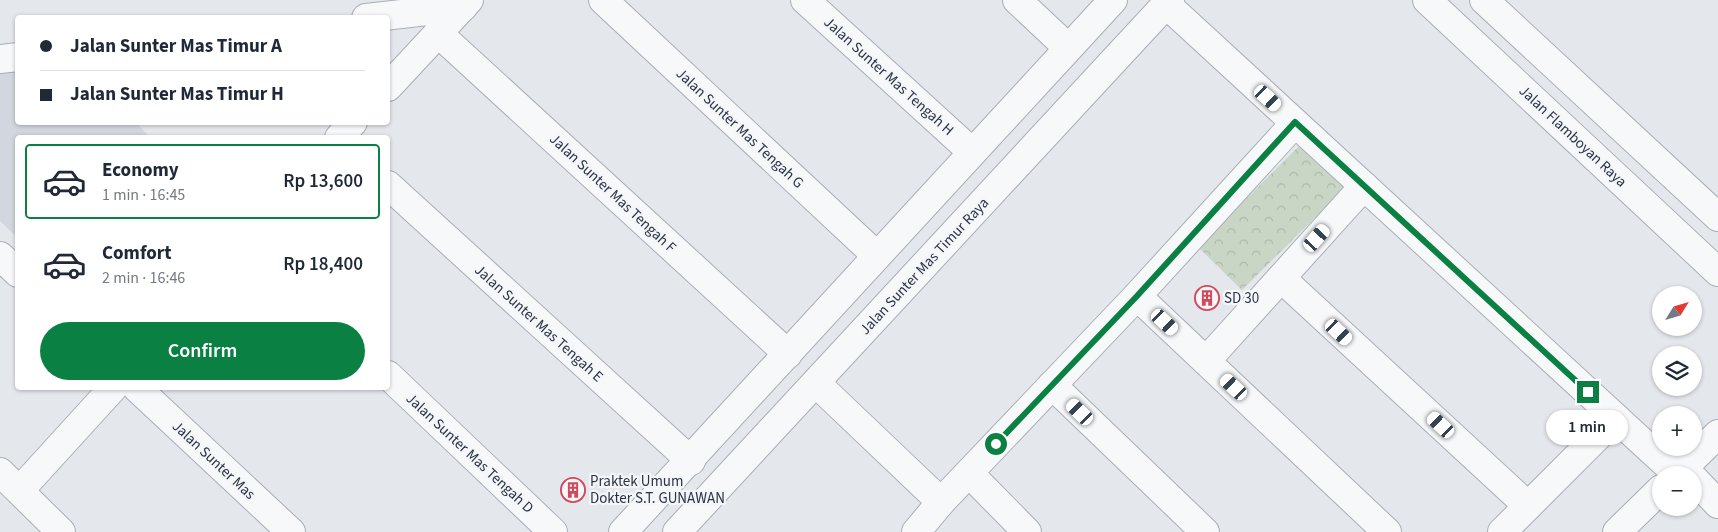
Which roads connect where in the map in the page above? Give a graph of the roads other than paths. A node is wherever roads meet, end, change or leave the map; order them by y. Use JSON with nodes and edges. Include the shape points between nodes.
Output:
{"nodes":[{"id":1,"x":603,"y":0,"type":"edge"},
{"id":2,"x":805,"y":0,"type":"edge"},
{"id":3,"x":1017,"y":0,"type":"edge"},
{"id":4,"x":1113,"y":0,"type":"edge"},
{"id":5,"x":1427,"y":0,"type":"edge"},
{"id":6,"x":1484,"y":0,"type":"edge"},
{"id":7,"x":1168,"y":2,"type":"edge"},
{"id":8,"x":466,"y":3,"type":"edge"},
{"id":9,"x":386,"y":15,"type":"edge"},
{"id":10,"x":438,"y":33,"type":"junction"},
{"id":11,"x":1067,"y":47,"type":"junction"},
{"id":12,"x":15,"y":57,"type":"edge"},
{"id":13,"x":0,"y":59,"type":"edge"},
{"id":14,"x":390,"y":84,"type":"edge"},
{"id":15,"x":1295,"y":122,"type":"junction"},
{"id":16,"x":351,"y":125,"type":"edge"},
{"id":17,"x":342,"y":135,"type":"edge"},
{"id":18,"x":972,"y":152,"type":"junction"},
{"id":19,"x":1364,"y":186,"type":"junction"},
{"id":20,"x":390,"y":187,"type":"edge"},
{"id":21,"x":1718,"y":217,"type":"edge"},
{"id":22,"x":0,"y":256,"type":"edge"},
{"id":23,"x":877,"y":256,"type":"junction"},
{"id":24,"x":15,"y":270,"type":"edge"},
{"id":25,"x":1718,"y":272,"type":"edge"},
{"id":26,"x":1281,"y":278,"type":"junction"},
{"id":27,"x":1137,"y":296,"type":"junction"},
{"id":28,"x":788,"y":354,"type":"junction"},
{"id":29,"x":1206,"y":361,"type":"junction"},
{"id":30,"x":390,"y":377,"type":"edge"},
{"id":31,"x":816,"y":383,"type":"junction"},
{"id":32,"x":1052,"y":385,"type":"junction"},
{"id":33,"x":111,"y":390,"type":"edge"},
{"id":34,"x":139,"y":390,"type":"edge"},
{"id":35,"x":1616,"y":418,"type":"junction"},
{"id":36,"x":1718,"y":434,"type":"edge"},
{"id":37,"x":691,"y":460,"type":"junction"},
{"id":38,"x":1674,"y":466,"type":"edge"},
{"id":39,"x":1691,"y":466,"type":"edge"},
{"id":40,"x":0,"y":472,"type":"edge"},
{"id":41,"x":969,"y":473,"type":"junction"},
{"id":42,"x":20,"y":490,"type":"junction"},
{"id":43,"x":1702,"y":490,"type":"edge"},
{"id":44,"x":1652,"y":499,"type":"edge"},
{"id":45,"x":941,"y":502,"type":"junction"},
{"id":46,"x":1718,"y":504,"type":"edge"},
{"id":47,"x":1528,"y":506,"type":"junction"},
{"id":48,"x":61,"y":532,"type":"edge"},
{"id":49,"x":291,"y":532,"type":"edge"},
{"id":50,"x":553,"y":532,"type":"edge"},
{"id":51,"x":623,"y":532,"type":"edge"},
{"id":52,"x":677,"y":532,"type":"edge"},
{"id":53,"x":916,"y":532,"type":"edge"},
{"id":54,"x":1027,"y":532,"type":"edge"},
{"id":55,"x":1205,"y":532,"type":"edge"},
{"id":56,"x":1387,"y":532,"type":"edge"},
{"id":57,"x":1502,"y":532,"type":"edge"},
{"id":58,"x":1617,"y":532,"type":"edge"}],
"edges":[{"from":1,"to":23,"type":"street","name":"Jalan Sunter Mas Tengah G"},
{"from":2,"to":18,"type":"street","name":"Jalan Sunter Mas Tengah H"},
{"from":3,"to":11,"type":"street"},
{"from":4,"to":11,"type":"street"},
{"from":5,"to":25,"type":"street","name":"Jalan Flamboyan Raya"},
{"from":6,"to":21,"type":"street"},
{"from":7,"to":15,"type":"street"},
{"from":7,"to":31,"type":"street","name":"Jalan Sunter Mas Timur Raya"},
{"from":8,"to":9,"type":"street"},
{"from":8,"to":10,"type":"street"},
{"from":10,"to":14,"type":"street"},
{"from":10,"to":28,"type":"street","name":"Jalan Sunter Mas Tengah F"},
{"from":11,"to":18,"type":"street"},
{"from":12,"to":13,"type":"street"},
{"from":15,"to":19,"type":"street"},
{"from":15,"to":27,"type":"street"},
{"from":16,"to":17,"type":"street"},
{"from":18,"to":23,"type":"street"},
{"from":19,"to":26,"type":"street"},
{"from":19,"to":35,"type":"street"},
{"from":20,"to":37,"type":"street","name":"Jalan Sunter Mas Tengah E"},
{"from":22,"to":24,"type":"street"},
{"from":23,"to":28,"type":"street"},
{"from":26,"to":29,"type":"street"},
{"from":26,"to":47,"type":"street"},
{"from":27,"to":29,"type":"street"},
{"from":27,"to":32,"type":"street"},
{"from":28,"to":37,"type":"street"},
{"from":29,"to":56,"type":"street"},
{"from":30,"to":50,"type":"street","name":"Jalan Sunter Mas Tengah D"},
{"from":31,"to":45,"type":"street"},
{"from":31,"to":52,"type":"street","name":"Jalan Sunter Mas Timur Raya"},
{"from":32,"to":41,"type":"street"},
{"from":32,"to":55,"type":"street"},
{"from":33,"to":42,"type":"street"},
{"from":34,"to":49,"type":"street","name":"Jalan Sunter Mas"},
{"from":35,"to":38,"type":"street"},
{"from":35,"to":47,"type":"street"},
{"from":36,"to":39,"type":"street"},
{"from":37,"to":51,"type":"street"},
{"from":40,"to":42,"type":"street"},
{"from":41,"to":45,"type":"street"},
{"from":41,"to":54,"type":"street"},
{"from":42,"to":48,"type":"street"},
{"from":43,"to":46,"type":"street"},
{"from":44,"to":58,"type":"street"},
{"from":45,"to":53,"type":"street"},
{"from":47,"to":57,"type":"street"}]}
